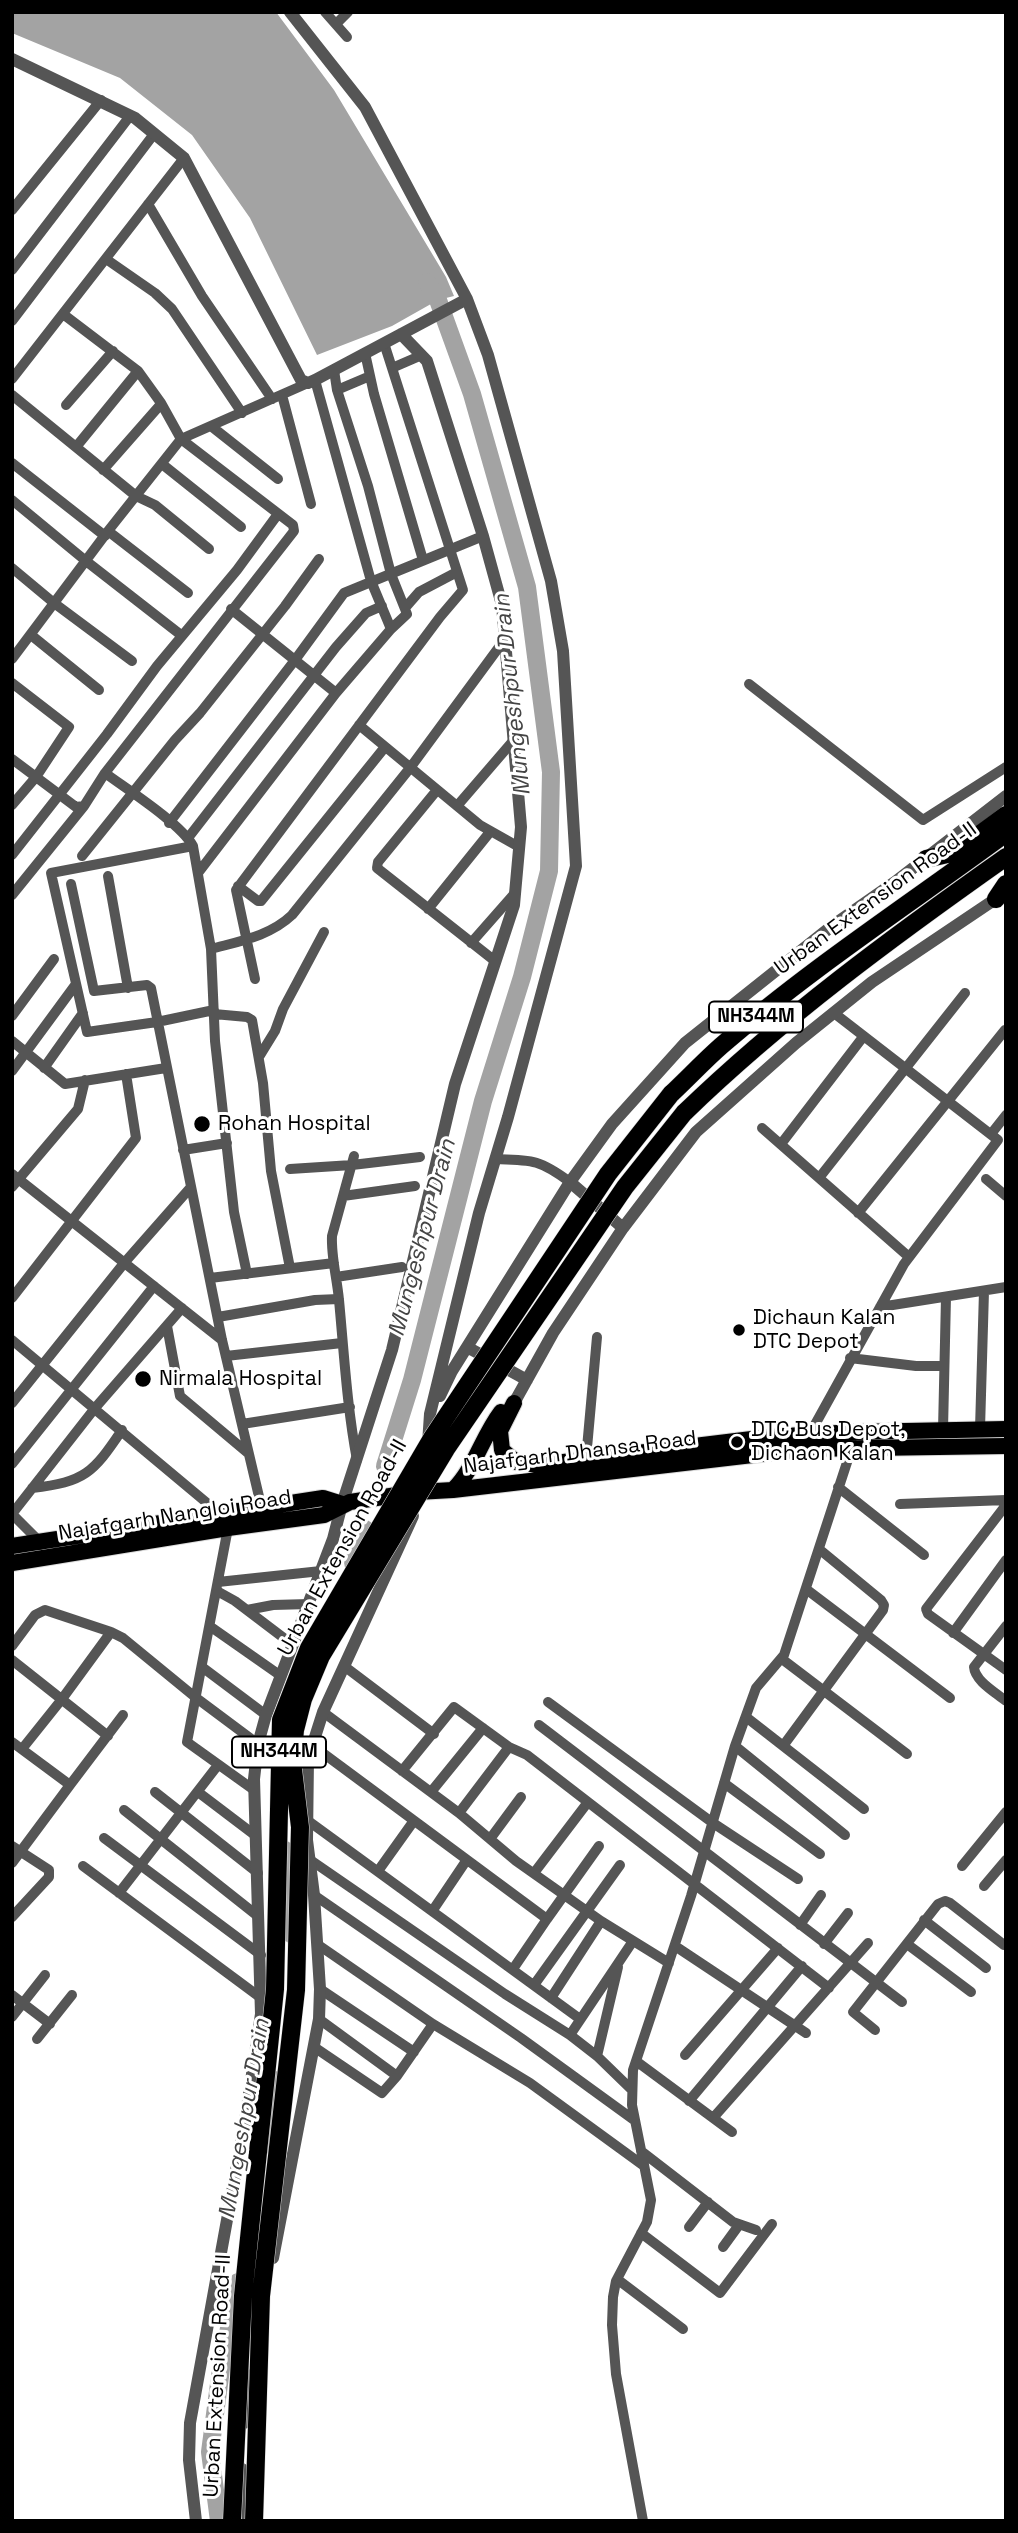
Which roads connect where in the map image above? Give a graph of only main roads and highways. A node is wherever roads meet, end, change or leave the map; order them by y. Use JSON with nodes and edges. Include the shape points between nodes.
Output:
{"nodes":[{"id":1,"x":1006,"y":815,"type":"edge"},
{"id":2,"x":1006,"y":833,"type":"edge"},
{"id":3,"x":1006,"y":857,"type":"edge"},
{"id":4,"x":926,"y":859,"type":"road end"},
{"id":5,"x":1006,"y":1429,"type":"edge"},
{"id":6,"x":853,"y":1440,"type":"junction"},
{"id":7,"x":1006,"y":1446,"type":"edge"},
{"id":8,"x":692,"y":1453,"type":"junction"},
{"id":9,"x":453,"y":1490,"type":"junction"},
{"id":10,"x":263,"y":1515,"type":"junction"},
{"id":11,"x":12,"y":1546,"type":"edge"},
{"id":12,"x":41,"y":1550,"type":"junction"},
{"id":13,"x":12,"y":1563,"type":"edge"},
{"id":14,"x":232,"y":2521,"type":"edge"},
{"id":15,"x":254,"y":2521,"type":"edge"}],
"edges":[{"from":1,"to":4,"type":"highway","via":[[956,852]]},
{"from":2,"to":14,"type":"highway","name":"Urban Extension Road-II","number":"NH344M","bridge":true,"via":[[774,1002],[671,1094],[608,1174],[432,1437],[309,1648],[281,1720],[275,1989],[243,2296]]},
{"from":3,"to":15,"type":"highway","name":"Urban Extension Road-II","number":"NH344M","bridge":true,"via":[[789,1019],[684,1114],[625,1187],[446,1449],[327,1646],[303,1699],[292,1761],[299,1827],[296,1990],[261,2296]]},
{"from":5,"to":6,"type":"main road","via":[[943,1430]]},
{"from":6,"to":7,"type":"main road"},
{"from":6,"to":8,"type":"main road"},
{"from":8,"to":9,"type":"main road","name":"Najafgarh Dhansa Road"},
{"from":8,"to":9,"type":"main road","via":[[523,1464],[502,1450],[500,1431],[514,1403],[500,1413],[465,1478]]},
{"from":9,"to":10,"type":"main road","name":"Najafgarh Nangloi Road","via":[[342,1504],[324,1515]]},
{"from":10,"to":12,"type":"main road","name":"Najafgarh Nangloi Road","via":[[228,1528]]},
{"from":10,"to":12,"type":"main road","name":"Najafgarh Nangloi Road","via":[[219,1513]]},
{"from":11,"to":12,"type":"main road","name":"Najafgarh Nangloi Road"},
{"from":12,"to":13,"type":"main road","name":"Najafgarh Nangloi Road"}]}
